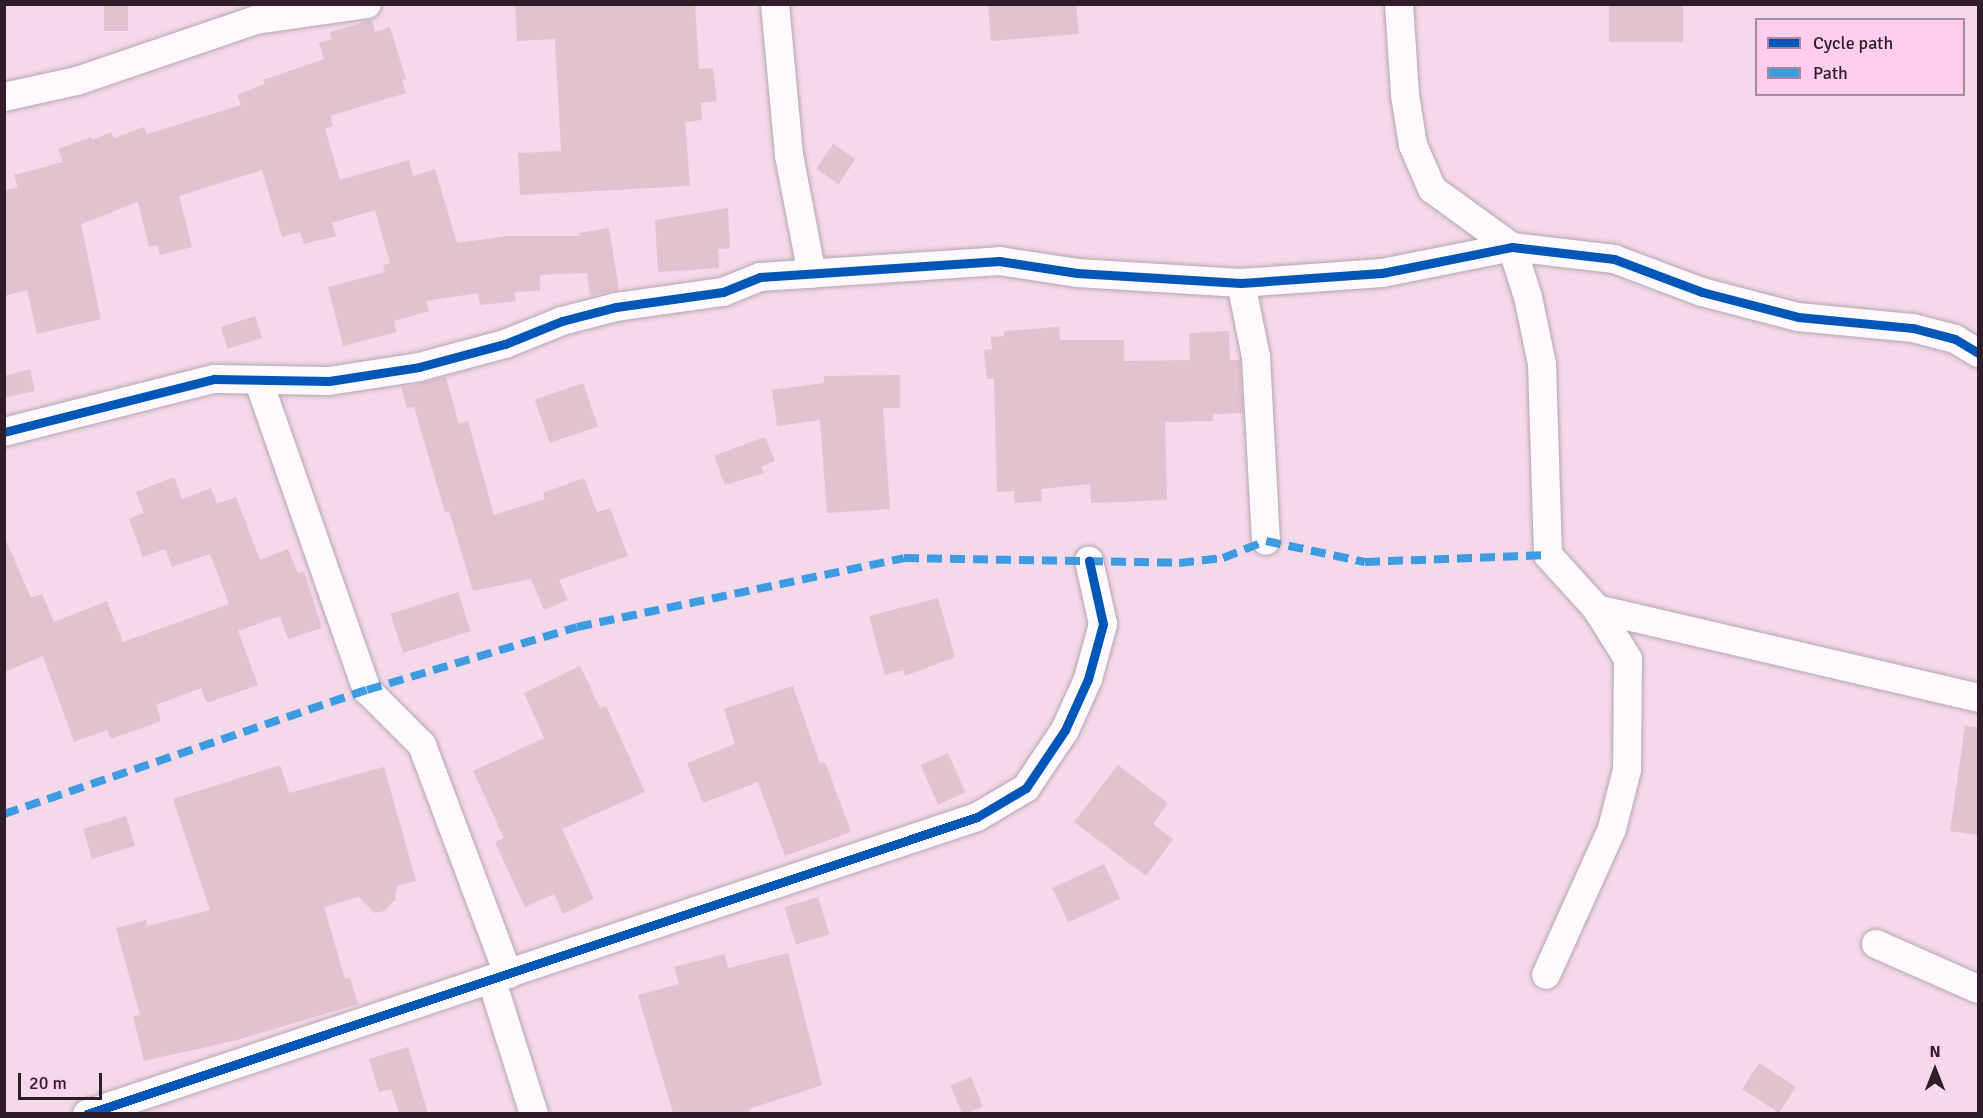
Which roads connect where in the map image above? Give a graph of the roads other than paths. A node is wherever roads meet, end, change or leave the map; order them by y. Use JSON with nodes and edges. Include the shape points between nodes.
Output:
{"nodes":[{"id":1,"x":367,"y":4,"type":"edge"},
{"id":2,"x":775,"y":4,"type":"edge"},
{"id":3,"x":1399,"y":4,"type":"edge"},
{"id":4,"x":4,"y":98,"type":"edge"},
{"id":5,"x":1512,"y":247,"type":"junction"},
{"id":6,"x":812,"y":274,"type":"junction"},
{"id":7,"x":1241,"y":283,"type":"junction"},
{"id":8,"x":1978,"y":353,"type":"edge"},
{"id":9,"x":259,"y":382,"type":"junction"},
{"id":10,"x":4,"y":432,"type":"edge"},
{"id":11,"x":1266,"y":541,"type":"dead end"},
{"id":12,"x":1089,"y":561,"type":"dead end"},
{"id":13,"x":1597,"y":609,"type":"junction"},
{"id":14,"x":1978,"y":698,"type":"edge"},
{"id":15,"x":1876,"y":944,"type":"dead end"},
{"id":16,"x":1546,"y":975,"type":"dead end"},
{"id":17,"x":500,"y":978,"type":"junction"},
{"id":18,"x":1978,"y":989,"type":"edge"},
{"id":19,"x":87,"y":1113,"type":"edge"},
{"id":20,"x":534,"y":1113,"type":"edge"}],
"edges":[{"from":1,"to":4,"type":"street","via":[[256,20],[76,81]]},
{"from":2,"to":6,"type":"street","via":[[789,155]]},
{"from":3,"to":5,"type":"street","via":[[1405,95],[1413,145],[1432,189]]},
{"from":5,"to":7,"type":"street","via":[[1382,273]]},
{"from":5,"to":8,"type":"street","via":[[1614,259],[1702,292],[1787,314],[1913,328],[1955,339]]},
{"from":5,"to":13,"type":"street","via":[[1542,364],[1548,555]]},
{"from":6,"to":7,"type":"street","via":[[999,261],[1077,273]]},
{"from":6,"to":9,"type":"street","via":[[760,277],[723,292],[616,307],[562,321],[505,344],[419,367],[328,381]]},
{"from":7,"to":11,"type":"street","via":[[1256,357]]},
{"from":9,"to":10,"type":"street","via":[[214,379]]},
{"from":9,"to":17,"type":"street","via":[[367,690],[422,746]]},
{"from":12,"to":17,"type":"street","via":[[1103,624],[1094,657],[1065,730],[1026,788],[977,817]]},
{"from":13,"to":14,"type":"street"},
{"from":13,"to":16,"type":"street","via":[[1628,659],[1626,770],[1612,829]]},
{"from":15,"to":18,"type":"street"},
{"from":17,"to":19,"type":"street"},
{"from":17,"to":20,"type":"street"}]}
